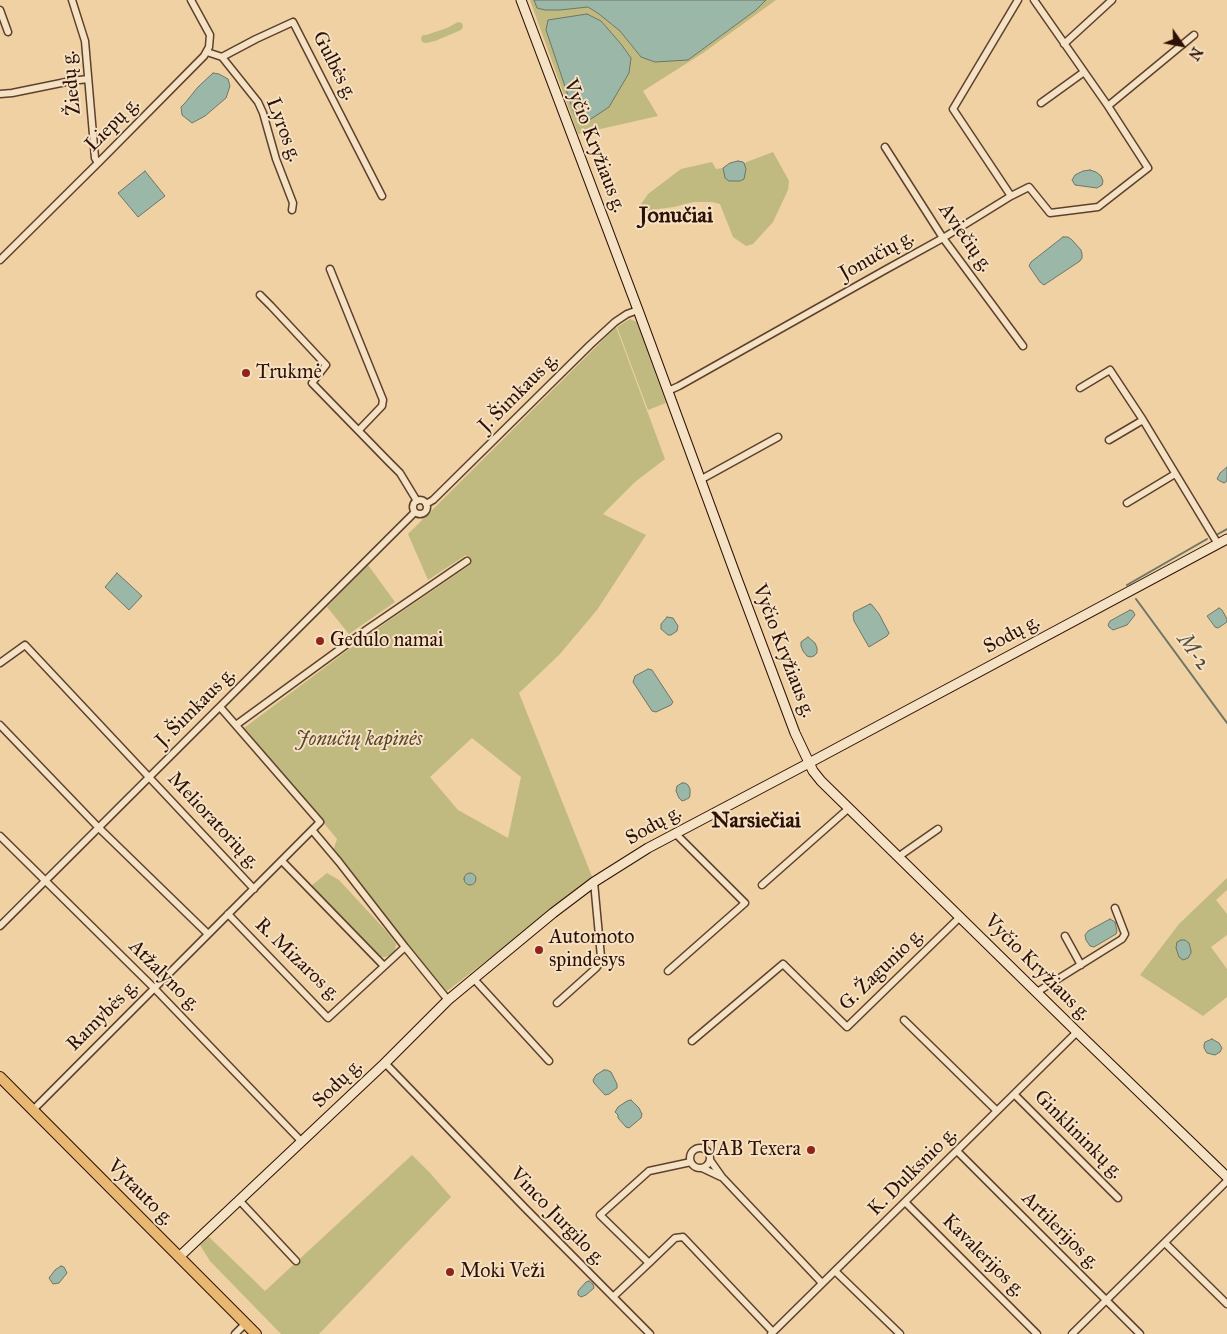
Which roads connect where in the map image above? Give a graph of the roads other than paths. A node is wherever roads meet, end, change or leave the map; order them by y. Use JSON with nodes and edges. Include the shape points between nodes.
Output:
{"nodes":[{"id":1,"x":72,"y":0,"type":"edge"},
{"id":2,"x":192,"y":0,"type":"edge"},
{"id":3,"x":521,"y":0,"type":"edge"},
{"id":4,"x":1018,"y":0,"type":"edge"},
{"id":5,"x":1034,"y":0,"type":"edge"},
{"id":6,"x":1112,"y":0,"type":"edge"},
{"id":7,"x":0,"y":10,"type":"edge"},
{"id":8,"x":8,"y":32,"type":"dead end"},
{"id":9,"x":1194,"y":36,"type":"dead end"},
{"id":10,"x":1064,"y":44,"type":"junction"},
{"id":11,"x":207,"y":52,"type":"junction"},
{"id":12,"x":222,"y":57,"type":"junction"},
{"id":13,"x":1084,"y":72,"type":"junction"},
{"id":14,"x":88,"y":79,"type":"junction"},
{"id":15,"x":0,"y":94,"type":"edge"},
{"id":16,"x":1040,"y":103,"type":"dead end"},
{"id":17,"x":1108,"y":106,"type":"junction"},
{"id":18,"x":885,"y":147,"type":"dead end"},
{"id":19,"x":98,"y":163,"type":"junction"},
{"id":20,"x":382,"y":196,"type":"dead end"},
{"id":21,"x":1011,"y":196,"type":"junction"},
{"id":22,"x":292,"y":210,"type":"dead end"},
{"id":23,"x":943,"y":238,"type":"junction"},
{"id":24,"x":0,"y":260,"type":"edge"},
{"id":25,"x":330,"y":269,"type":"dead end"},
{"id":26,"x":260,"y":295,"type":"dead end"},
{"id":27,"x":638,"y":310,"type":"junction"},
{"id":28,"x":1022,"y":346,"type":"dead end"},
{"id":29,"x":1080,"y":388,"type":"dead end"},
{"id":30,"x":668,"y":391,"type":"junction"},
{"id":31,"x":1143,"y":420,"type":"junction"},
{"id":32,"x":359,"y":430,"type":"junction"},
{"id":33,"x":778,"y":437,"type":"dead end"},
{"id":34,"x":1109,"y":440,"type":"dead end"},
{"id":35,"x":1175,"y":474,"type":"junction"},
{"id":36,"x":700,"y":480,"type":"junction"},
{"id":37,"x":417,"y":501,"type":"junction"},
{"id":38,"x":1127,"y":503,"type":"dead end"},
{"id":39,"x":426,"y":504,"type":"junction"},
{"id":40,"x":415,"y":512,"type":"junction"},
{"id":41,"x":1227,"y":539,"type":"edge"},
{"id":42,"x":1218,"y":544,"type":"junction"},
{"id":43,"x":467,"y":561,"type":"dead end"},
{"id":44,"x":0,"y":663,"type":"edge"},
{"id":45,"x":220,"y":707,"type":"junction"},
{"id":46,"x":0,"y":725,"type":"edge"},
{"id":47,"x":236,"y":725,"type":"junction"},
{"id":48,"x":809,"y":763,"type":"junction"},
{"id":49,"x":149,"y":777,"type":"junction"},
{"id":50,"x":849,"y":808,"type":"junction"},
{"id":51,"x":99,"y":828,"type":"junction"},
{"id":52,"x":938,"y":829,"type":"dead end"},
{"id":53,"x":312,"y":830,"type":"junction"},
{"id":54,"x":675,"y":833,"type":"junction"},
{"id":55,"x":0,"y":836,"type":"edge"},
{"id":56,"x":898,"y":857,"type":"junction"},
{"id":57,"x":282,"y":860,"type":"junction"},
{"id":58,"x":45,"y":882,"type":"junction"},
{"id":59,"x":594,"y":882,"type":"junction"},
{"id":60,"x":762,"y":885,"type":"dead end"},
{"id":61,"x":254,"y":888,"type":"junction"},
{"id":62,"x":1115,"y":908,"type":"dead end"},
{"id":63,"x":228,"y":914,"type":"junction"},
{"id":64,"x":960,"y":917,"type":"junction"},
{"id":65,"x":0,"y":926,"type":"edge"},
{"id":66,"x":207,"y":934,"type":"junction"},
{"id":67,"x":1065,"y":936,"type":"dead end"},
{"id":68,"x":405,"y":947,"type":"junction"},
{"id":69,"x":1081,"y":965,"type":"junction"},
{"id":70,"x":384,"y":966,"type":"junction"},
{"id":71,"x":668,"y":971,"type":"dead end"},
{"id":72,"x":473,"y":978,"type":"junction"},
{"id":73,"x":154,"y":988,"type":"junction"},
{"id":74,"x":1037,"y":992,"type":"junction"},
{"id":75,"x":448,"y":1000,"type":"junction"},
{"id":76,"x":557,"y":1003,"type":"dead end"},
{"id":77,"x":904,"y":1020,"type":"dead end"},
{"id":78,"x":1077,"y":1032,"type":"junction"},
{"id":79,"x":692,"y":1041,"type":"dead end"},
{"id":80,"x":549,"y":1061,"type":"dead end"},
{"id":81,"x":385,"y":1063,"type":"junction"},
{"id":82,"x":0,"y":1077,"type":"edge"},
{"id":83,"x":1014,"y":1094,"type":"junction"},
{"id":84,"x":32,"y":1110,"type":"junction"},
{"id":85,"x":997,"y":1111,"type":"junction"},
{"id":86,"x":302,"y":1142,"type":"junction"},
{"id":87,"x":957,"y":1151,"type":"junction"},
{"id":88,"x":710,"y":1160,"type":"junction"},
{"id":89,"x":691,"y":1162,"type":"junction"},
{"id":90,"x":702,"y":1168,"type":"junction"},
{"id":91,"x":722,"y":1177,"type":"junction"},
{"id":92,"x":1227,"y":1177,"type":"edge"},
{"id":93,"x":1227,"y":1181,"type":"edge"},
{"id":94,"x":1118,"y":1198,"type":"dead end"},
{"id":95,"x":239,"y":1200,"type":"junction"},
{"id":96,"x":905,"y":1202,"type":"junction"},
{"id":97,"x":1165,"y":1242,"type":"junction"},
{"id":98,"x":179,"y":1257,"type":"junction"},
{"id":99,"x":296,"y":1261,"type":"dead end"},
{"id":100,"x":649,"y":1263,"type":"junction"},
{"id":101,"x":835,"y":1271,"type":"junction"},
{"id":102,"x":822,"y":1283,"type":"junction"},
{"id":103,"x":613,"y":1297,"type":"junction"},
{"id":104,"x":1107,"y":1300,"type":"junction"},
{"id":105,"x":1227,"y":1304,"type":"edge"},
{"id":106,"x":246,"y":1324,"type":"junction"},
{"id":107,"x":772,"y":1333,"type":"edge"},
{"id":108,"x":235,"y":1334,"type":"edge"},
{"id":109,"x":256,"y":1334,"type":"edge"},
{"id":110,"x":650,"y":1334,"type":"edge"},
{"id":111,"x":900,"y":1334,"type":"edge"},
{"id":112,"x":1037,"y":1334,"type":"edge"},
{"id":113,"x":1072,"y":1334,"type":"edge"},
{"id":114,"x":1140,"y":1334,"type":"edge"}],
"edges":[{"from":1,"to":14,"type":"street","name":"Žiedų g.","via":[[85,41]]},
{"from":2,"to":11,"type":"street","via":[[210,35]]},
{"from":3,"to":27,"type":"street","name":"Vyčio Kryžiaus g."},
{"from":4,"to":21,"type":"street","via":[[953,108]]},
{"from":5,"to":10,"type":"street"},
{"from":6,"to":10,"type":"street"},
{"from":7,"to":8,"type":"street"},
{"from":9,"to":17,"type":"street"},
{"from":10,"to":13,"type":"street"},
{"from":11,"to":12,"type":"street"},
{"from":11,"to":19,"type":"street","name":"Liepų g."},
{"from":12,"to":20,"type":"street","name":"Gulbės g.","via":[[293,22]]},
{"from":12,"to":22,"type":"street","name":"Lyros g.","via":[[258,102],[293,203]]},
{"from":13,"to":16,"type":"street"},
{"from":13,"to":17,"type":"street"},
{"from":14,"to":15,"type":"street"},
{"from":14,"to":19,"type":"street","name":"Žiedų g."},
{"from":17,"to":21,"type":"street","name":"Jonučių g.","via":[[1148,168],[1098,207],[1050,213],[1029,187]]},
{"from":18,"to":23,"type":"street","name":"Aviečių g."},
{"from":19,"to":24,"type":"street","name":"Liepų g."},
{"from":21,"to":23,"type":"street","name":"Jonučių g."},
{"from":23,"to":28,"type":"street","name":"Aviečių g."},
{"from":23,"to":30,"type":"street","name":"Jonučių g."},
{"from":25,"to":32,"type":"street","via":[[383,400],[382,406]]},
{"from":26,"to":32,"type":"street","via":[[326,365],[312,383]]},
{"from":27,"to":30,"type":"street","name":"Vyčio Kryžiaus g."},
{"from":27,"to":39,"type":"street","name":"J. Šimkaus g.","via":[[615,322]]},
{"from":29,"to":31,"type":"street","via":[[1110,370]]},
{"from":30,"to":36,"type":"street","name":"Vyčio Kryžiaus g."},
{"from":31,"to":34,"type":"street"},
{"from":31,"to":35,"type":"street"},
{"from":32,"to":37,"type":"street","via":[[400,473]]},
{"from":33,"to":36,"type":"street"},
{"from":35,"to":38,"type":"street"},
{"from":35,"to":42,"type":"street"},
{"from":36,"to":48,"type":"street","name":"Vyčio Kryžiaus g."},
{"from":37,"to":39,"type":"street"},
{"from":37,"to":40,"type":"street"},
{"from":39,"to":40,"type":"street","name":"J. Šimkaus g.","via":[[425,512]]},
{"from":40,"to":45,"type":"street","name":"J. Šimkaus g."},
{"from":41,"to":42,"type":"street","name":"Sodų g."},
{"from":42,"to":48,"type":"street","name":"Sodų g."},
{"from":43,"to":47,"type":"street"},
{"from":44,"to":49,"type":"street","name":"Melioratorių g.","via":[[25,644]]},
{"from":45,"to":47,"type":"street"},
{"from":45,"to":49,"type":"street","name":"J. Šimkaus g."},
{"from":46,"to":51,"type":"street"},
{"from":47,"to":53,"type":"street","name":"Ramybės g.","via":[[320,822]]},
{"from":48,"to":50,"type":"street","name":"Vyčio Kryžiaus g.","via":[[821,781]]},
{"from":48,"to":54,"type":"street","name":"Sodų g."},
{"from":49,"to":51,"type":"street","name":"J. Šimkaus g."},
{"from":49,"to":61,"type":"street","name":"Melioratorių g."},
{"from":50,"to":56,"type":"street","name":"Vyčio Kryžiaus g."},
{"from":50,"to":60,"type":"street"},
{"from":51,"to":58,"type":"street","name":"J. Šimkaus g."},
{"from":51,"to":66,"type":"street"},
{"from":52,"to":56,"type":"street"},
{"from":53,"to":57,"type":"street","name":"Ramybės g."},
{"from":53,"to":68,"type":"street"},
{"from":54,"to":59,"type":"street","name":"Sodų g."},
{"from":54,"to":71,"type":"street","via":[[745,903]]},
{"from":55,"to":58,"type":"street","name":"Atžalyno g."},
{"from":56,"to":64,"type":"street","name":"Vyčio Kryžiaus g."},
{"from":57,"to":61,"type":"street","name":"Ramybės g."},
{"from":57,"to":70,"type":"street"},
{"from":58,"to":65,"type":"street","name":"J. Šimkaus g."},
{"from":58,"to":73,"type":"street","name":"Atžalyno g."},
{"from":59,"to":72,"type":"street","name":"Sodų g."},
{"from":59,"to":76,"type":"street","via":[[599,964]]},
{"from":61,"to":63,"type":"street","name":"Ramybės g."},
{"from":62,"to":69,"type":"street","via":[[1125,934]]},
{"from":63,"to":66,"type":"street","name":"Ramybės g."},
{"from":63,"to":70,"type":"street","name":"R. Mizaros g.","via":[[328,1018]]},
{"from":64,"to":74,"type":"street","name":"Vyčio Kryžiaus g."},
{"from":64,"to":79,"type":"street","name":"G. Žagunio g.","via":[[847,1027],[783,964]]},
{"from":66,"to":73,"type":"street","name":"Ramybės g."},
{"from":67,"to":69,"type":"street"},
{"from":68,"to":70,"type":"street","name":"R. Mizaros g."},
{"from":68,"to":75,"type":"street"},
{"from":69,"to":74,"type":"street"},
{"from":72,"to":75,"type":"street","name":"Sodų g."},
{"from":72,"to":80,"type":"street"},
{"from":73,"to":84,"type":"street","name":"Ramybės g."},
{"from":73,"to":86,"type":"street","name":"Atžalyno g."},
{"from":74,"to":78,"type":"street","name":"Vyčio Kryžiaus g."},
{"from":75,"to":81,"type":"street","name":"Sodų g."},
{"from":77,"to":85,"type":"street"},
{"from":78,"to":83,"type":"street","name":"K. Dulksnio g."},
{"from":78,"to":92,"type":"street","name":"Vyčio Kryžiaus g."},
{"from":81,"to":86,"type":"street","name":"Sodų g."},
{"from":81,"to":103,"type":"street","name":"Vinco Jurgilo g."},
{"from":82,"to":84,"type":"main road","name":"Vytauto g."},
{"from":83,"to":85,"type":"street","name":"K. Dulksnio g."},
{"from":83,"to":94,"type":"street","name":"Ginklininkų g."},
{"from":84,"to":98,"type":"main road","name":"Vytauto g."},
{"from":85,"to":87,"type":"street","name":"K. Dulksnio g."},
{"from":86,"to":95,"type":"street","name":"Sodų g."},
{"from":87,"to":96,"type":"street","name":"K. Dulksnio g."},
{"from":87,"to":104,"type":"street","name":"Artilerijos g."},
{"from":88,"to":89,"type":"street","via":[[707,1151],[699,1148],[690,1156]]},
{"from":88,"to":90,"type":"street"},
{"from":88,"to":91,"type":"street"},
{"from":89,"to":90,"type":"street"},
{"from":89,"to":100,"type":"street","via":[[649,1172],[600,1216]]},
{"from":90,"to":91,"type":"street"},
{"from":91,"to":102,"type":"street"},
{"from":93,"to":97,"type":"street"},
{"from":95,"to":98,"type":"street","name":"Sodų g."},
{"from":95,"to":99,"type":"street"},
{"from":96,"to":101,"type":"street","name":"K. Dulksnio g."},
{"from":96,"to":112,"type":"street","name":"Kavalerijos g."},
{"from":97,"to":104,"type":"street"},
{"from":97,"to":105,"type":"street"},
{"from":98,"to":106,"type":"main road","name":"Vytauto g."},
{"from":100,"to":103,"type":"street"},
{"from":100,"to":107,"type":"street","via":[[675,1238],[683,1238]]},
{"from":101,"to":102,"type":"street","name":"K. Dulksnio g."},
{"from":101,"to":111,"type":"street"},
{"from":102,"to":107,"type":"street","name":"K. Dulksnio g."},
{"from":103,"to":110,"type":"street","name":"Vinco Jurgilo g."},
{"from":104,"to":113,"type":"street"},
{"from":104,"to":114,"type":"street","name":"Artilerijos g."},
{"from":106,"to":108,"type":"street"},
{"from":106,"to":109,"type":"main road","name":"Vytauto g."}]}
